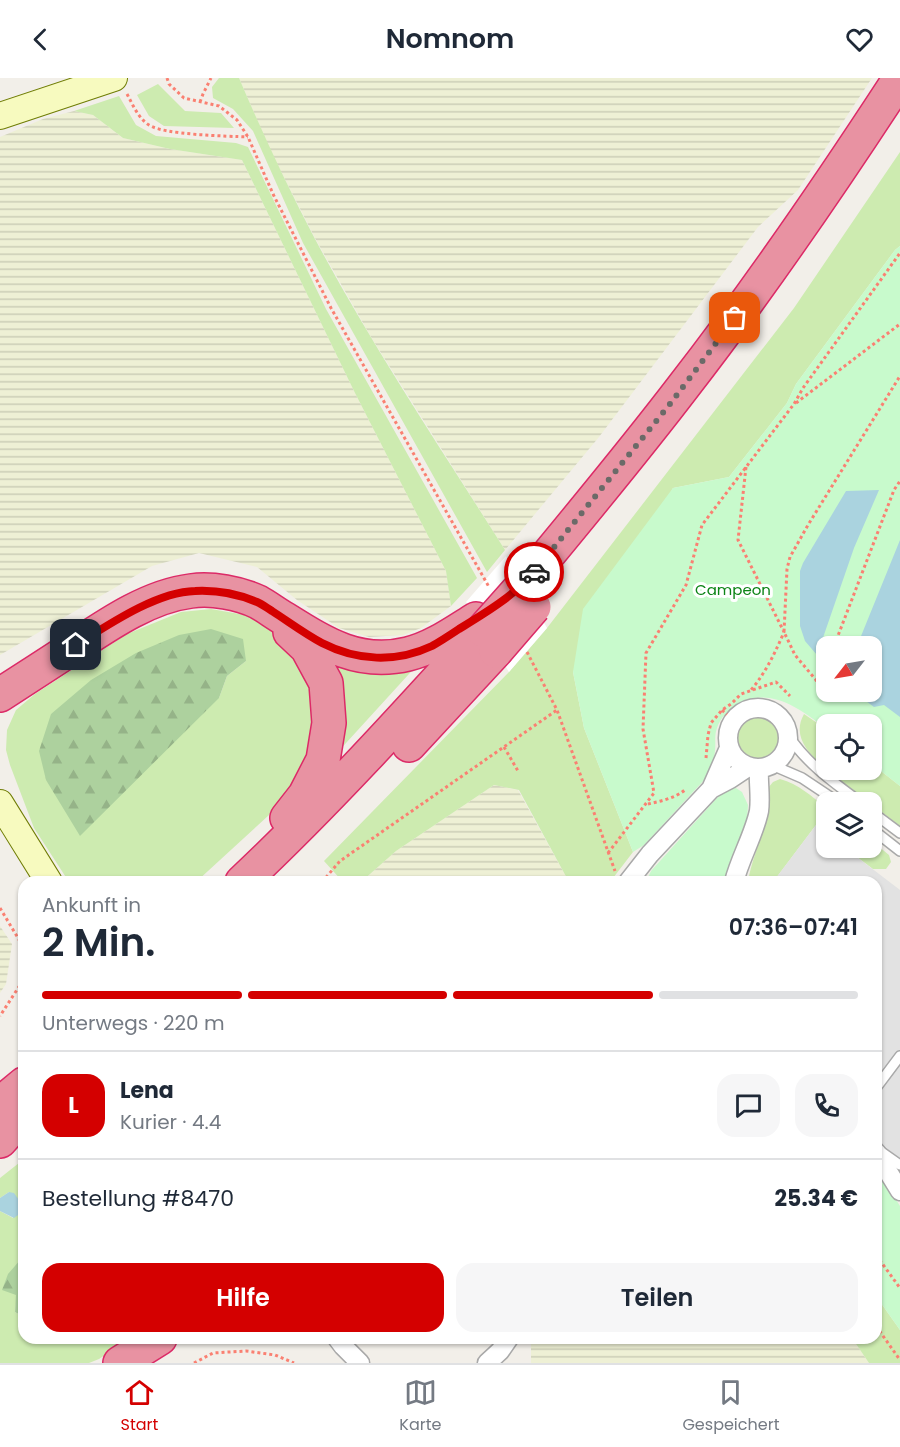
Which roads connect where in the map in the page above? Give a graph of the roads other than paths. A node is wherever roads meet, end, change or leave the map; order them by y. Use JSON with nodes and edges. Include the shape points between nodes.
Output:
{"nodes":[{"id":1,"x":900,"y":78,"type":"edge"},
{"id":2,"x":121,"y":86,"type":"edge"},
{"id":3,"x":0,"y":116,"type":"edge"},
{"id":4,"x":900,"y":119,"type":"edge"},
{"id":5,"x":529,"y":596,"type":"junction"},
{"id":6,"x":258,"y":602,"type":"junction"},
{"id":7,"x":496,"y":638,"type":"junction"},
{"id":8,"x":0,"y":695,"type":"edge"},
{"id":9,"x":788,"y":735,"type":"junction"},
{"id":10,"x":729,"y":748,"type":"junction"},
{"id":11,"x":760,"y":767,"type":"junction"},
{"id":12,"x":730,"y":779,"type":"junction"},
{"id":13,"x":711,"y":789,"type":"junction"},
{"id":14,"x":822,"y":792,"type":"edge"},
{"id":15,"x":847,"y":792,"type":"edge"},
{"id":16,"x":0,"y":803,"type":"edge"},
{"id":17,"x":759,"y":810,"type":"junction"},
{"id":18,"x":882,"y":820,"type":"edge"},
{"id":19,"x":900,"y":833,"type":"edge"},
{"id":20,"x":882,"y":837,"type":"edge"},
{"id":21,"x":900,"y":851,"type":"edge"},
{"id":22,"x":45,"y":876,"type":"edge"},
{"id":23,"x":239,"y":876,"type":"edge"},
{"id":24,"x":248,"y":876,"type":"edge"},
{"id":25,"x":282,"y":876,"type":"edge"},
{"id":26,"x":622,"y":876,"type":"edge"},
{"id":27,"x":736,"y":876,"type":"edge"},
{"id":28,"x":900,"y":1056,"type":"edge"},
{"id":29,"x":882,"y":1080,"type":"edge"},
{"id":30,"x":18,"y":1089,"type":"edge"},
{"id":31,"x":0,"y":1104,"type":"edge"},
{"id":32,"x":18,"y":1118,"type":"edge"},
{"id":33,"x":18,"y":1120,"type":"edge"},
{"id":34,"x":0,"y":1134,"type":"edge"},
{"id":35,"x":0,"y":1141,"type":"edge"},
{"id":36,"x":882,"y":1154,"type":"edge"},
{"id":37,"x":882,"y":1160,"type":"edge"},
{"id":38,"x":900,"y":1165,"type":"edge"},
{"id":39,"x":900,"y":1191,"type":"edge"},
{"id":40,"x":150,"y":1344,"type":"edge"},
{"id":41,"x":342,"y":1344,"type":"edge"},
{"id":42,"x":505,"y":1344,"type":"edge"},
{"id":43,"x":120,"y":1363,"type":"edge"},
{"id":44,"x":360,"y":1363,"type":"edge"},
{"id":45,"x":487,"y":1363,"type":"edge"}],
"edges":[{"from":1,"to":5,"type":"highway","via":[[794,237],[621,466]]},
{"from":2,"to":3,"type":"main road"},
{"from":4,"to":5,"type":"highway","via":[[812,249],[700,402],[630,491]]},
{"from":5,"to":7,"type":"highway","bridge":true},
{"from":6,"to":7,"type":"highway","via":[[323,643],[367,657],[389,658],[432,646]]},
{"from":6,"to":8,"type":"highway","via":[[216,591],[176,593],[161,598],[114,621]]},
{"from":6,"to":23,"type":"highway","via":[[307,648],[326,683],[329,723],[323,760],[304,795]]},
{"from":7,"to":24,"type":"highway","via":[[374,749]]},
{"from":7,"to":25,"type":"highway","via":[[391,764]]},
{"from":9,"to":10,"type":"street","via":[[777,714],[749,709],[727,715]]},
{"from":9,"to":11,"type":"street","via":[[781,757]]},
{"from":9,"to":15,"type":"lane","via":[[814,766]]},
{"from":10,"to":11,"type":"street","via":[[736,760]]},
{"from":10,"to":13,"type":"street"},
{"from":11,"to":12,"type":"street"},
{"from":11,"to":14,"type":"lane","via":[[802,778]]},
{"from":11,"to":17,"type":"street"},
{"from":12,"to":13,"type":"street"},
{"from":12,"to":17,"type":"street","via":[[748,784]]},
{"from":13,"to":26,"type":"street","via":[[650,854]]},
{"from":16,"to":22,"type":"main road"},
{"from":17,"to":27,"type":"street"},
{"from":18,"to":19,"type":"lane"},
{"from":20,"to":21,"type":"lane"},
{"from":28,"to":29,"type":"lane"},
{"from":30,"to":31,"type":"highway"},
{"from":32,"to":34,"type":"highway"},
{"from":33,"to":35,"type":"highway"},
{"from":36,"to":38,"type":"lane"},
{"from":37,"to":39,"type":"street"},
{"from":40,"to":43,"type":"highway"},
{"from":41,"to":44,"type":"street"},
{"from":42,"to":45,"type":"street"}]}
